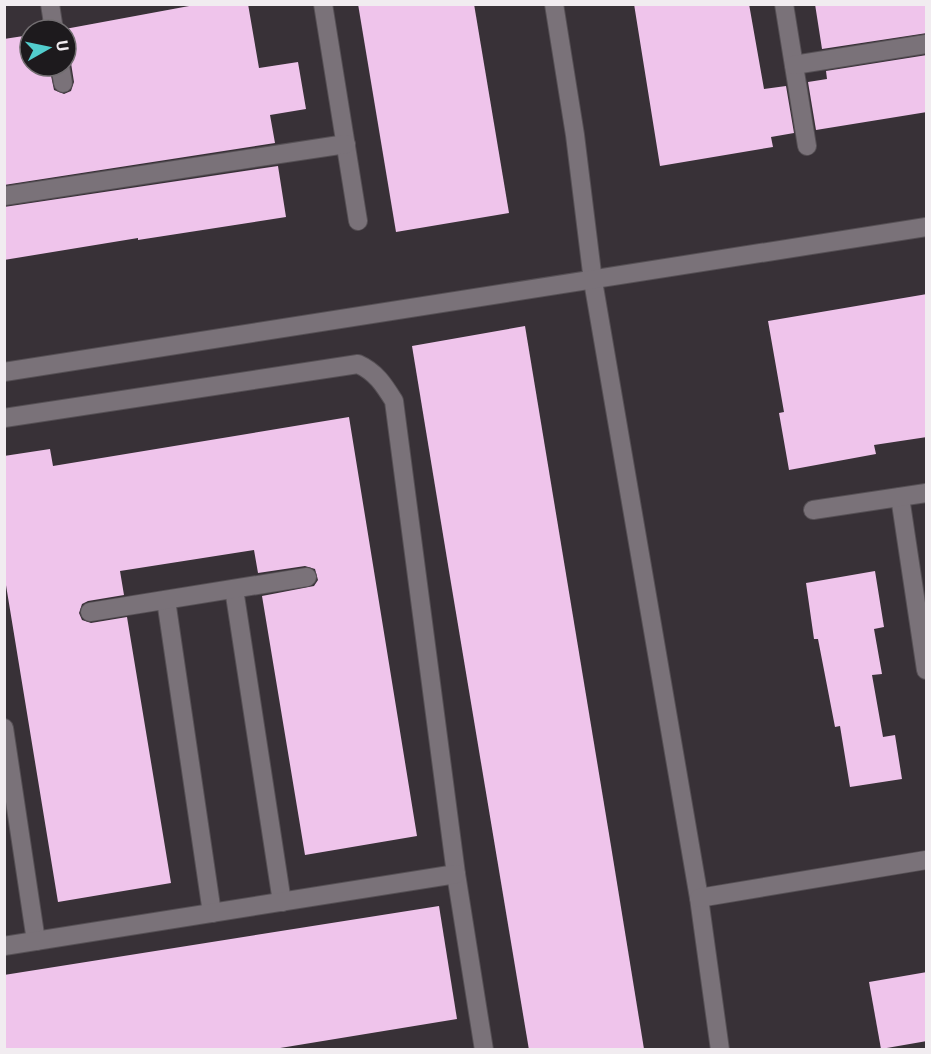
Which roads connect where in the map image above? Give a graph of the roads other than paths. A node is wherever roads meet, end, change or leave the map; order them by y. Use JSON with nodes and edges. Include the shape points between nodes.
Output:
{"nodes":[{"id":1,"x":323,"y":4,"type":"edge"},
{"id":2,"x":554,"y":4,"type":"edge"},
{"id":3,"x":784,"y":4,"type":"edge"},
{"id":4,"x":927,"y":44,"type":"edge"},
{"id":5,"x":794,"y":65,"type":"junction"},
{"id":6,"x":346,"y":144,"type":"junction"},
{"id":7,"x":807,"y":146,"type":"dead end"},
{"id":8,"x":4,"y":196,"type":"edge"},
{"id":9,"x":358,"y":221,"type":"dead end"},
{"id":10,"x":927,"y":227,"type":"edge"},
{"id":11,"x":593,"y":281,"type":"junction"},
{"id":12,"x":4,"y":372,"type":"edge"},
{"id":13,"x":4,"y":418,"type":"edge"},
{"id":14,"x":927,"y":493,"type":"edge"},
{"id":15,"x":900,"y":497,"type":"junction"},
{"id":16,"x":813,"y":510,"type":"dead end"},
{"id":17,"x":307,"y":578,"type":"dead end"},
{"id":18,"x":234,"y":589,"type":"junction"},
{"id":19,"x":166,"y":600,"type":"junction"},
{"id":20,"x":90,"y":612,"type":"dead end"},
{"id":21,"x":927,"y":670,"type":"edge"},
{"id":22,"x":4,"y":728,"type":"edge"},
{"id":23,"x":927,"y":860,"type":"edge"},
{"id":24,"x":456,"y":874,"type":"junction"},
{"id":25,"x":699,"y":898,"type":"junction"},
{"id":26,"x":282,"y":902,"type":"junction"},
{"id":27,"x":212,"y":913,"type":"junction"},
{"id":28,"x":36,"y":941,"type":"junction"},
{"id":29,"x":4,"y":946,"type":"edge"},
{"id":30,"x":484,"y":1050,"type":"edge"},
{"id":31,"x":720,"y":1050,"type":"edge"}],
"edges":[{"from":1,"to":6,"type":"street"},
{"from":2,"to":11,"type":"street"},
{"from":3,"to":5,"type":"street"},
{"from":4,"to":5,"type":"street"},
{"from":5,"to":7,"type":"street"},
{"from":6,"to":8,"type":"street"},
{"from":6,"to":9,"type":"street"},
{"from":10,"to":11,"type":"street"},
{"from":11,"to":12,"type":"street"},
{"from":11,"to":25,"type":"street"},
{"from":13,"to":24,"type":"street","via":[[358,364],[382,381],[394,402]]},
{"from":14,"to":15,"type":"street"},
{"from":15,"to":16,"type":"street"},
{"from":15,"to":21,"type":"street"},
{"from":17,"to":18,"type":"street"},
{"from":18,"to":19,"type":"street"},
{"from":18,"to":26,"type":"street"},
{"from":19,"to":20,"type":"street"},
{"from":19,"to":27,"type":"street"},
{"from":22,"to":28,"type":"street"},
{"from":23,"to":25,"type":"street"},
{"from":24,"to":26,"type":"street"},
{"from":24,"to":30,"type":"street"},
{"from":25,"to":31,"type":"street"},
{"from":26,"to":27,"type":"street"},
{"from":27,"to":28,"type":"street"},
{"from":28,"to":29,"type":"street"}]}
